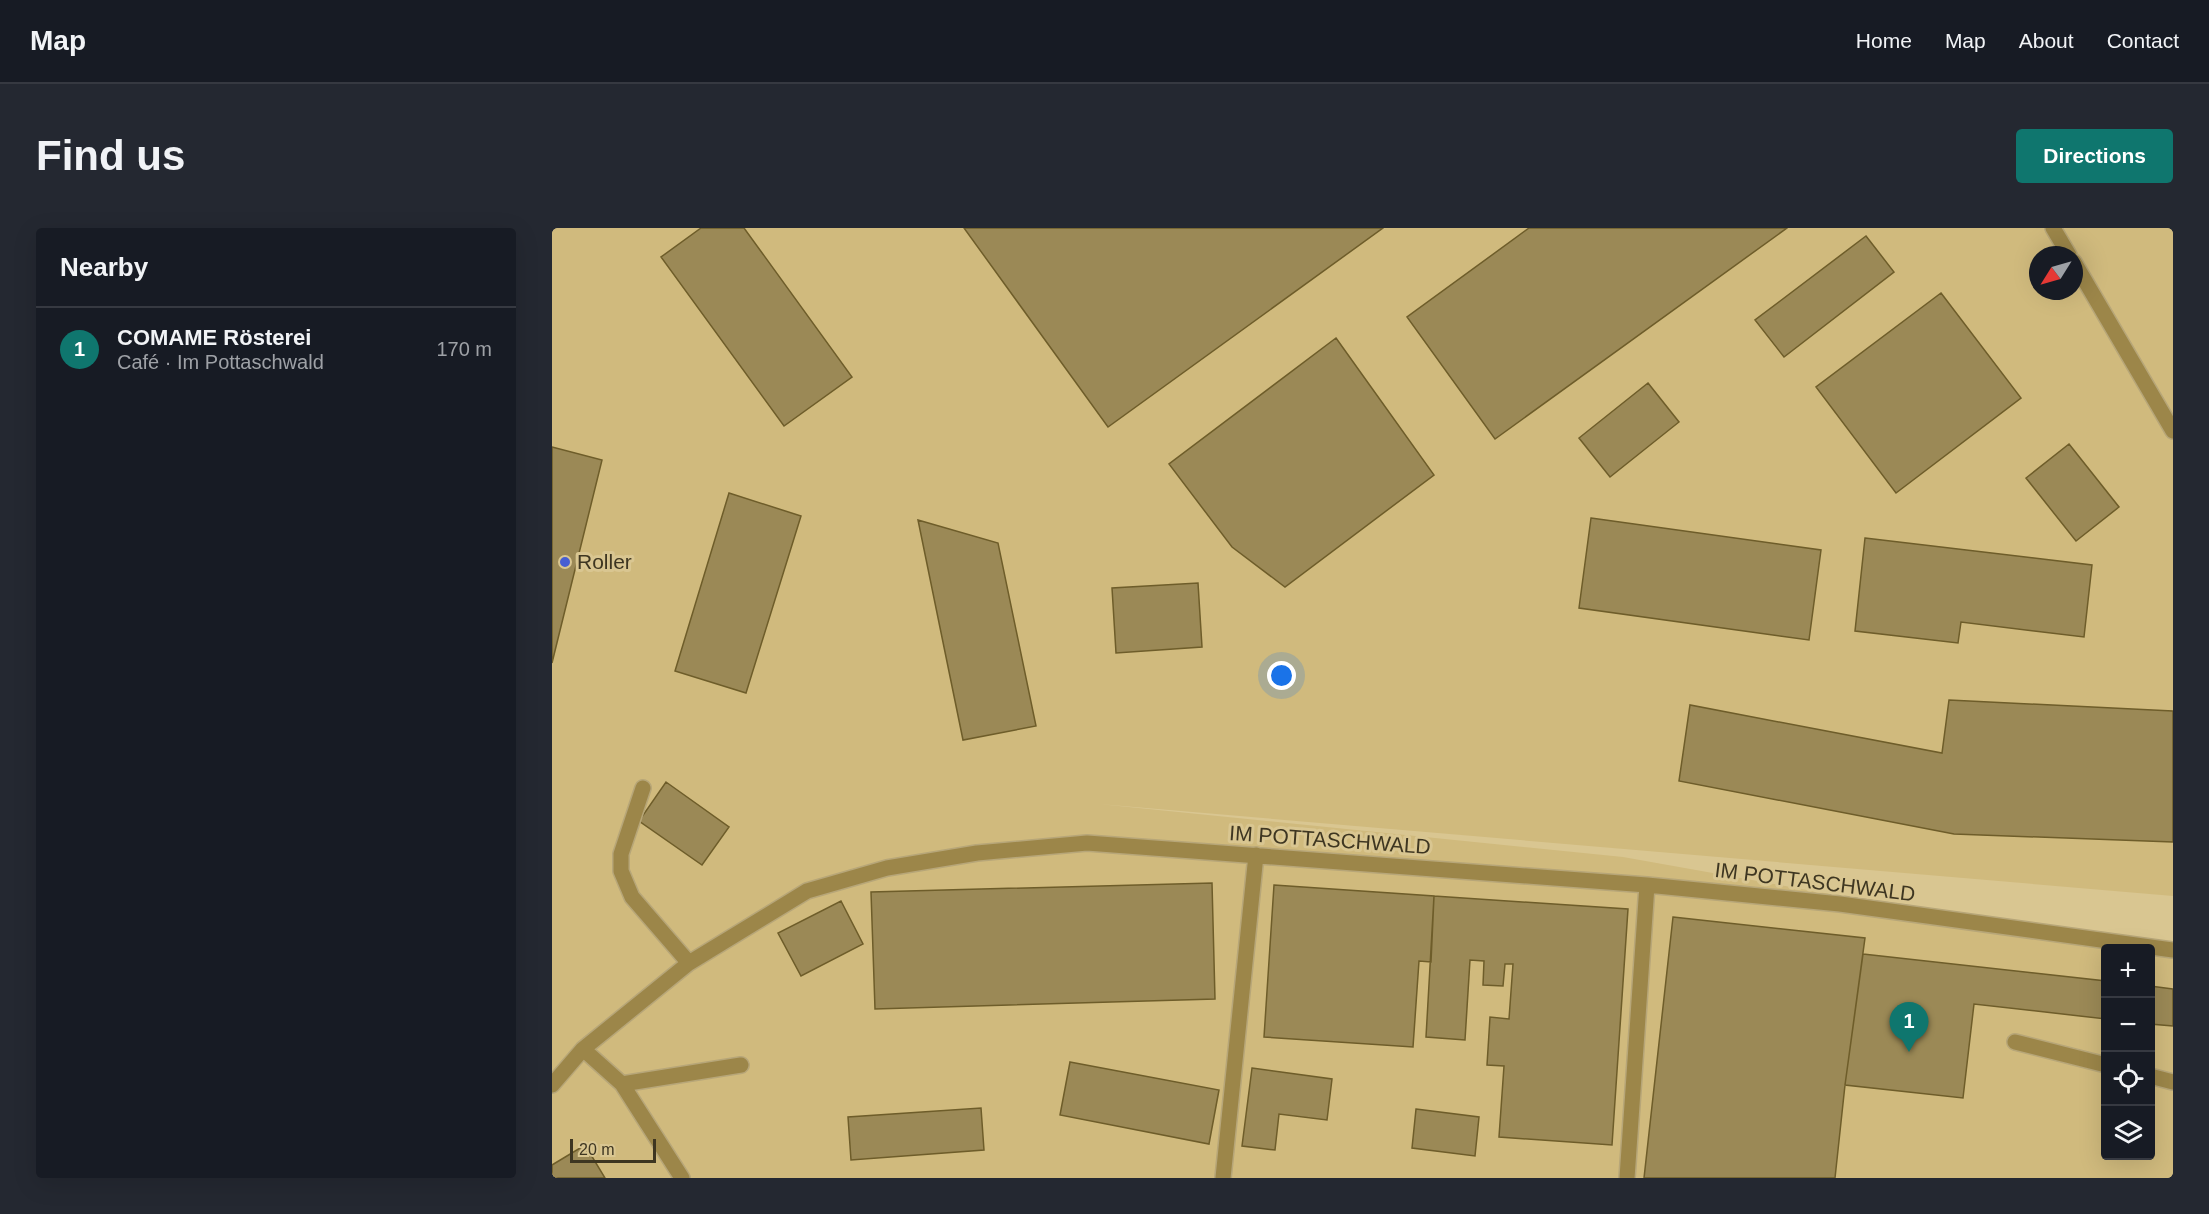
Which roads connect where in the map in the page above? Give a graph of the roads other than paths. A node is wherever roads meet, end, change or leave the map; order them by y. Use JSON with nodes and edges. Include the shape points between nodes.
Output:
{"nodes":[{"id":1,"x":2053,"y":228,"type":"edge"},
{"id":2,"x":2064,"y":246,"type":"edge"},
{"id":3,"x":2083,"y":277,"type":"edge"},
{"id":4,"x":2173,"y":431,"type":"edge"},
{"id":5,"x":643,"y":788,"type":"dead end"},
{"id":6,"x":1256,"y":855,"type":"junction"},
{"id":7,"x":1647,"y":885,"type":"junction"},
{"id":8,"x":2173,"y":950,"type":"edge"},
{"id":9,"x":689,"y":963,"type":"junction"},
{"id":10,"x":2015,"y":1042,"type":"dead end"},
{"id":11,"x":583,"y":1049,"type":"junction"},
{"id":12,"x":2101,"y":1064,"type":"edge"},
{"id":13,"x":741,"y":1065,"type":"dead end"},
{"id":14,"x":2155,"y":1077,"type":"edge"},
{"id":15,"x":2173,"y":1082,"type":"edge"},
{"id":16,"x":622,"y":1084,"type":"junction"},
{"id":17,"x":552,"y":1085,"type":"edge"},
{"id":18,"x":682,"y":1178,"type":"edge"},
{"id":19,"x":1223,"y":1178,"type":"edge"},
{"id":20,"x":1627,"y":1178,"type":"edge"}],
"edges":[{"from":1,"to":2,"type":"street"},
{"from":3,"to":4,"type":"street"},
{"from":5,"to":9,"type":"street","via":[[621,854],[621,871],[632,897]]},
{"from":6,"to":7,"type":"street","name":"IM POTTASCHWALD"},
{"from":6,"to":9,"type":"street","name":"IM POTTASCHWALD","via":[[1087,843],[977,853],[887,868],[807,891]]},
{"from":6,"to":19,"type":"street"},
{"from":7,"to":8,"type":"street","name":"IM POTTASCHWALD","via":[[1840,904]]},
{"from":7,"to":20,"type":"street"},
{"from":9,"to":11,"type":"street","name":"IM POTTASCHWALD"},
{"from":10,"to":12,"type":"street"},
{"from":11,"to":16,"type":"street"},
{"from":11,"to":17,"type":"street","name":"IM POTTASCHWALD"},
{"from":13,"to":16,"type":"street"},
{"from":14,"to":15,"type":"street"},
{"from":16,"to":18,"type":"street"}]}
